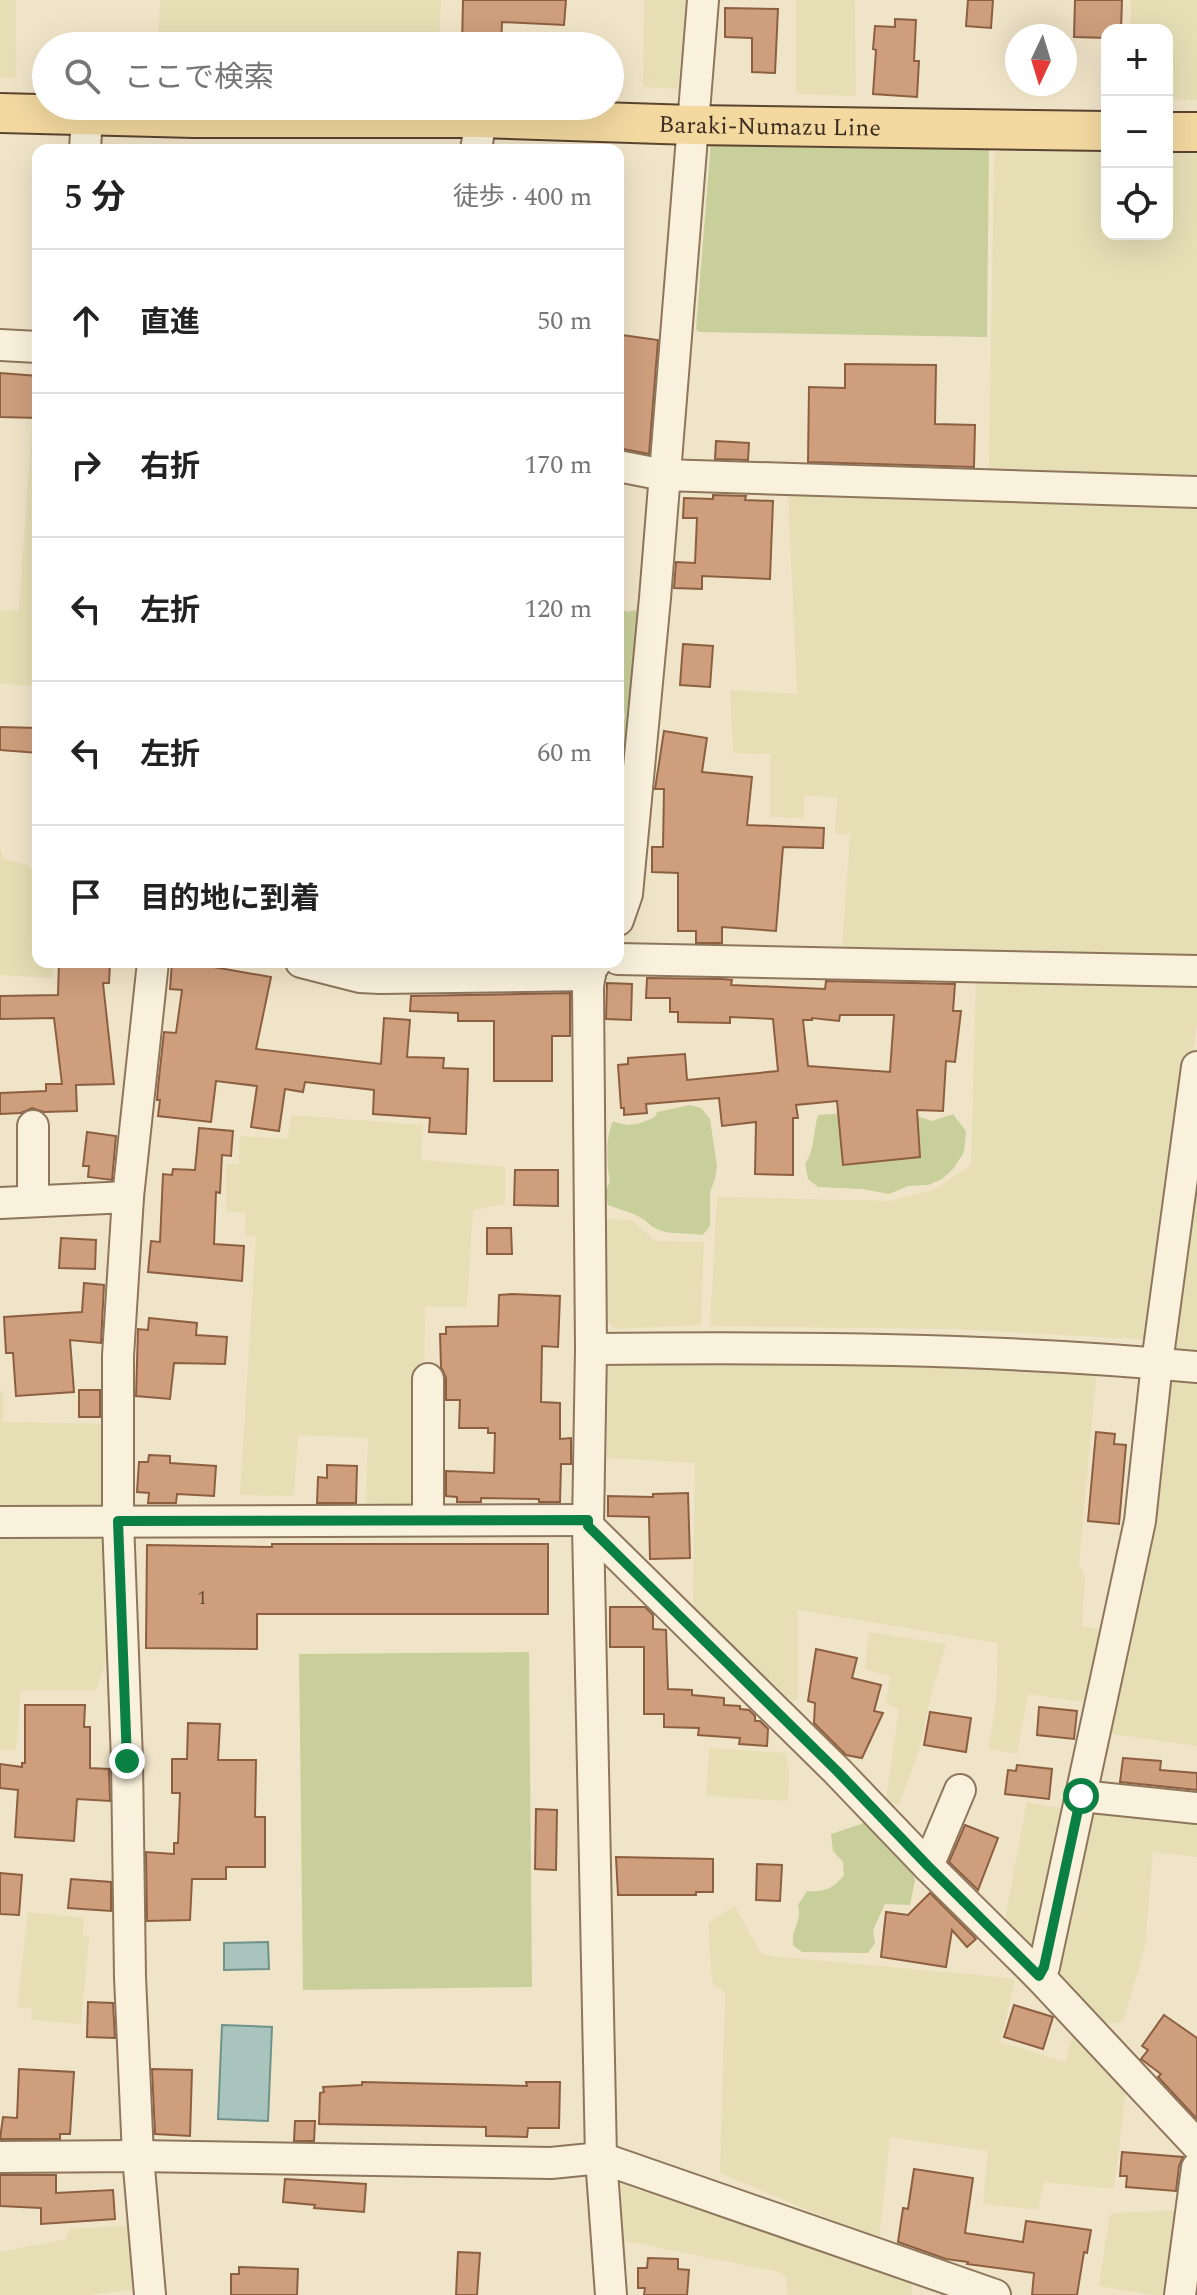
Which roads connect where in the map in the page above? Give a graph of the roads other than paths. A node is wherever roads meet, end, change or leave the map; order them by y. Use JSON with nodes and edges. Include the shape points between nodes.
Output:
{"nodes":[{"id":1,"x":703,"y":0,"type":"edge"},
{"id":2,"x":0,"y":113,"type":"edge"},
{"id":3,"x":179,"y":120,"type":"edge"},
{"id":4,"x":230,"y":120,"type":"edge"},
{"id":5,"x":692,"y":125,"type":"junction"},
{"id":6,"x":1101,"y":131,"type":"edge"},
{"id":7,"x":86,"y":132,"type":"edge"},
{"id":8,"x":1173,"y":132,"type":"edge"},
{"id":9,"x":1197,"y":132,"type":"edge"},
{"id":10,"x":479,"y":134,"type":"edge"},
{"id":11,"x":0,"y":345,"type":"edge"},
{"id":12,"x":32,"y":347,"type":"edge"},
{"id":13,"x":624,"y":467,"type":"edge"},
{"id":14,"x":664,"y":475,"type":"junction"},
{"id":15,"x":1197,"y":492,"type":"edge"},
{"id":16,"x":624,"y":903,"type":"edge"},
{"id":17,"x":624,"y":959,"type":"edge"},
{"id":18,"x":152,"y":968,"type":"edge"},
{"id":19,"x":325,"y":968,"type":"edge"},
{"id":20,"x":593,"y":969,"type":"edge"},
{"id":21,"x":1197,"y":971,"type":"edge"},
{"id":22,"x":1197,"y":1067,"type":"edge"},
{"id":23,"x":33,"y":1126,"type":"dead end"},
{"id":24,"x":128,"y":1197,"type":"junction"},
{"id":25,"x":33,"y":1201,"type":"junction"},
{"id":26,"x":0,"y":1203,"type":"edge"},
{"id":27,"x":591,"y":1349,"type":"junction"},
{"id":28,"x":1157,"y":1363,"type":"junction"},
{"id":29,"x":1197,"y":1367,"type":"edge"},
{"id":30,"x":428,"y":1379,"type":"dead end"},
{"id":31,"x":428,"y":1520,"type":"junction"},
{"id":32,"x":118,"y":1521,"type":"junction"},
{"id":33,"x":0,"y":1522,"type":"edge"},
{"id":34,"x":588,"y":1523,"type":"junction"},
{"id":35,"x":960,"y":1790,"type":"dead end"},
{"id":36,"x":1081,"y":1796,"type":"junction"},
{"id":37,"x":1197,"y":1808,"type":"edge"},
{"id":38,"x":928,"y":1866,"type":"junction"},
{"id":39,"x":1039,"y":1976,"type":"junction"},
{"id":40,"x":1197,"y":2145,"type":"edge"},
{"id":41,"x":138,"y":2156,"type":"junction"},
{"id":42,"x":0,"y":2157,"type":"edge"},
{"id":43,"x":601,"y":2158,"type":"junction"},
{"id":44,"x":1197,"y":2171,"type":"edge"},
{"id":45,"x":150,"y":2295,"type":"edge"},
{"id":46,"x":611,"y":2295,"type":"edge"},
{"id":47,"x":995,"y":2295,"type":"edge"},
{"id":48,"x":1180,"y":2295,"type":"edge"}],
"edges":[{"from":1,"to":5,"type":"street"},
{"from":2,"to":7,"type":"main road","name":"Baraki-Numazu Line"},
{"from":3,"to":7,"type":"main road","name":"Baraki-Numazu Line"},
{"from":4,"to":10,"type":"main road","name":"Baraki-Numazu Line"},
{"from":5,"to":6,"type":"main road","name":"Baraki-Numazu Line"},
{"from":5,"to":10,"type":"main road","name":"Baraki-Numazu Line"},
{"from":5,"to":14,"type":"street"},
{"from":8,"to":9,"type":"main road"},
{"from":11,"to":12,"type":"street"},
{"from":13,"to":14,"type":"street"},
{"from":14,"to":15,"type":"street"},
{"from":14,"to":16,"type":"street"},
{"from":17,"to":21,"type":"street"},
{"from":18,"to":24,"type":"street"},
{"from":19,"to":20,"type":"street","via":[[380,978]]},
{"from":20,"to":27,"type":"street","via":[[588,988]]},
{"from":22,"to":28,"type":"street"},
{"from":23,"to":25,"type":"street"},
{"from":24,"to":25,"type":"street"},
{"from":24,"to":32,"type":"street","via":[[118,1356]]},
{"from":25,"to":26,"type":"street"},
{"from":27,"to":28,"type":"street","via":[[843,1349]]},
{"from":27,"to":34,"type":"street"},
{"from":28,"to":29,"type":"street"},
{"from":28,"to":36,"type":"street","via":[[1140,1521]]},
{"from":30,"to":31,"type":"street"},
{"from":31,"to":32,"type":"street"},
{"from":31,"to":34,"type":"street"},
{"from":32,"to":33,"type":"street"},
{"from":32,"to":41,"type":"street"},
{"from":34,"to":38,"type":"street"},
{"from":34,"to":43,"type":"street"},
{"from":35,"to":38,"type":"street"},
{"from":36,"to":37,"type":"street"},
{"from":36,"to":39,"type":"street"},
{"from":38,"to":39,"type":"street"},
{"from":39,"to":40,"type":"street"},
{"from":41,"to":42,"type":"street"},
{"from":41,"to":43,"type":"street","via":[[551,2163]]},
{"from":41,"to":45,"type":"street"},
{"from":43,"to":46,"type":"street"},
{"from":43,"to":47,"type":"street"},
{"from":44,"to":48,"type":"street"}]}
